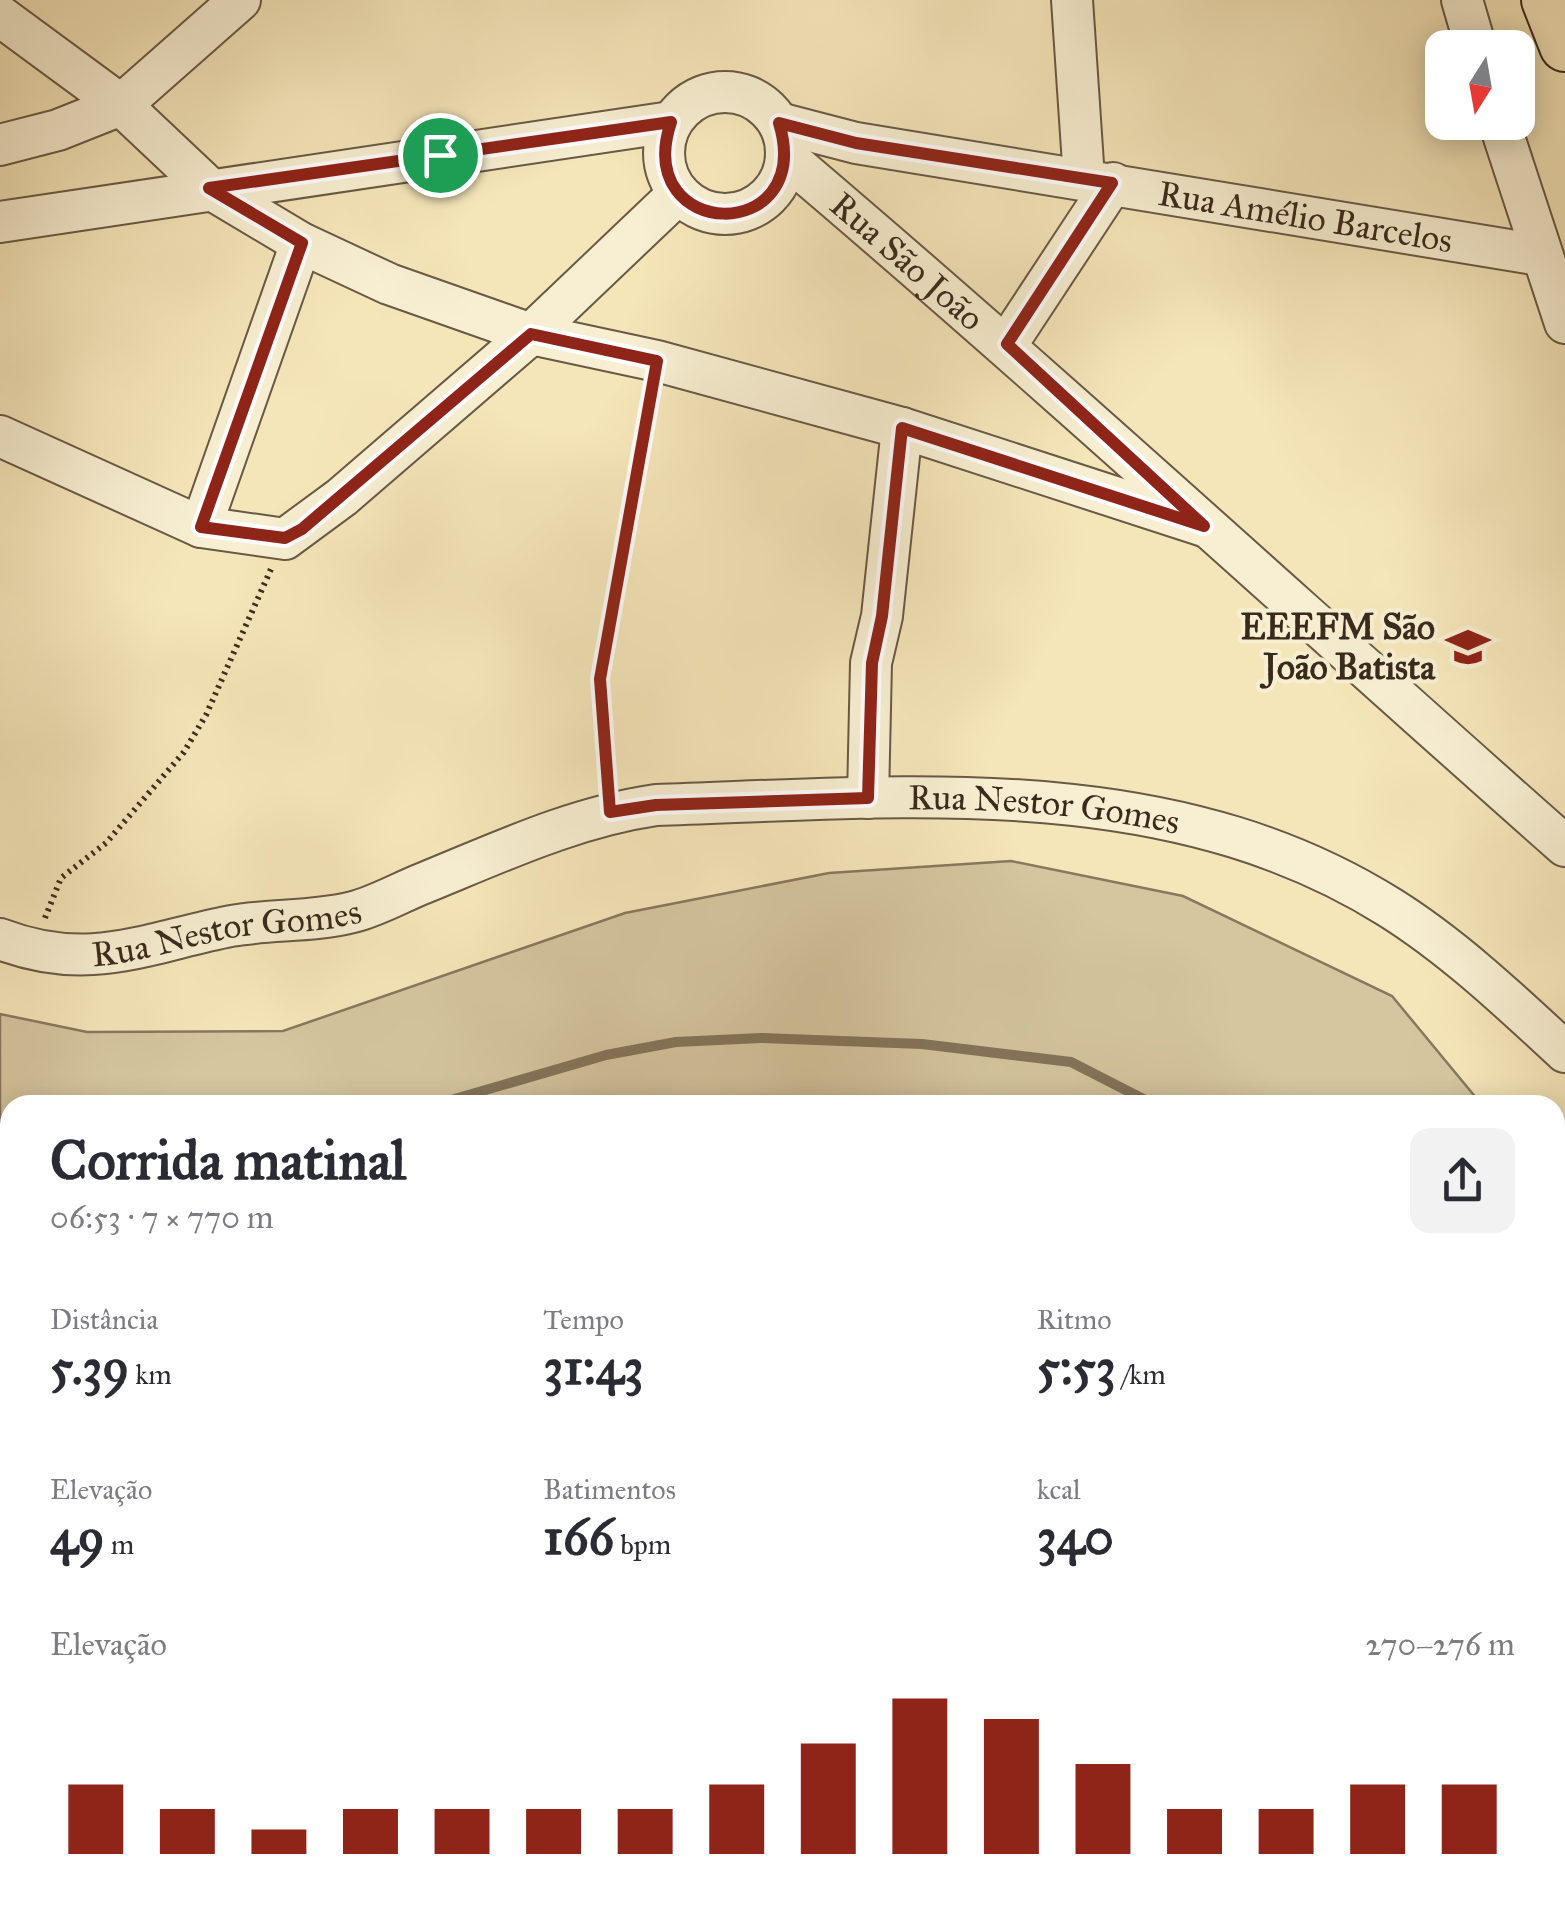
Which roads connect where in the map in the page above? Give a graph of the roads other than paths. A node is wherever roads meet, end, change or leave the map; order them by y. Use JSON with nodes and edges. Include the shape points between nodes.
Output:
{"nodes":[{"id":1,"x":240,"y":0,"type":"edge"},
{"id":2,"x":1072,"y":0,"type":"edge"},
{"id":3,"x":1462,"y":0,"type":"edge"},
{"id":4,"x":1547,"y":0,"type":"edge"},
{"id":5,"x":0,"y":16,"type":"edge"},
{"id":6,"x":1471,"y":30,"type":"edge"},
{"id":7,"x":1565,"y":46,"type":"edge"},
{"id":8,"x":121,"y":105,"type":"junction"},
{"id":9,"x":671,"y":122,"type":"junction"},
{"id":10,"x":783,"y":140,"type":"junction"},
{"id":11,"x":1505,"y":140,"type":"edge"},
{"id":12,"x":0,"y":144,"type":"edge"},
{"id":13,"x":1098,"y":181,"type":"junction"},
{"id":14,"x":209,"y":188,"type":"junction"},
{"id":15,"x":678,"y":194,"type":"junction"},
{"id":16,"x":0,"y":222,"type":"edge"},
{"id":17,"x":302,"y":243,"type":"junction"},
{"id":18,"x":1540,"y":255,"type":"junction"},
{"id":19,"x":1565,"y":323,"type":"edge"},
{"id":20,"x":531,"y":334,"type":"junction"},
{"id":21,"x":1007,"y":344,"type":"junction"},
{"id":22,"x":902,"y":428,"type":"junction"},
{"id":23,"x":0,"y":436,"type":"edge"},
{"id":24,"x":1204,"y":526,"type":"junction"},
{"id":25,"x":201,"y":527,"type":"junction"},
{"id":26,"x":868,"y":798,"type":"junction"},
{"id":27,"x":1565,"y":846,"type":"edge"},
{"id":28,"x":16,"y":946,"type":"edge"},
{"id":29,"x":1565,"y":1052,"type":"edge"}],
"edges":[{"from":1,"to":8,"type":"street"},
{"from":2,"to":13,"type":"street"},
{"from":3,"to":6,"type":"street"},
{"from":4,"to":7,"type":"main road"},
{"from":5,"to":8,"type":"street"},
{"from":8,"to":12,"type":"street"},
{"from":8,"to":14,"type":"street"},
{"from":9,"to":10,"type":"street","via":[[688,102],[712,92],[738,92],[762,103]]},
{"from":9,"to":14,"type":"street"},
{"from":9,"to":15,"type":"street","via":[[663,146],[665,172]]},
{"from":10,"to":13,"type":"street","name":"Rua Amélio Barcelos","via":[[856,143]]},
{"from":10,"to":15,"type":"street","via":[[784,173],[771,196],[750,210],[724,216],[698,210]]},
{"from":10,"to":21,"type":"street","name":"Rua São João"},
{"from":11,"to":18,"type":"street"},
{"from":13,"to":18,"type":"street","name":"Rua Amélio Barcelos"},
{"from":13,"to":21,"type":"street"},
{"from":14,"to":16,"type":"street"},
{"from":14,"to":17,"type":"street"},
{"from":15,"to":20,"type":"street"},
{"from":17,"to":20,"type":"street","via":[[390,284]]},
{"from":17,"to":25,"type":"street"},
{"from":18,"to":19,"type":"street"},
{"from":20,"to":22,"type":"street"},
{"from":20,"to":25,"type":"street","via":[[285,538]]},
{"from":21,"to":24,"type":"street","name":"Rua São João"},
{"from":22,"to":24,"type":"street"},
{"from":22,"to":26,"type":"street","via":[[872,663]]},
{"from":23,"to":25,"type":"street"},
{"from":24,"to":27,"type":"street","name":"Rua São João"},
{"from":26,"to":28,"type":"street","name":"Rua Nestor Gomes","via":[[610,812],[354,912],[232,926],[80,958]]},
{"from":26,"to":29,"type":"street","name":"Rua Nestor Gomes","via":[[980,797],[1123,809],[1268,847],[1390,908]]}]}
